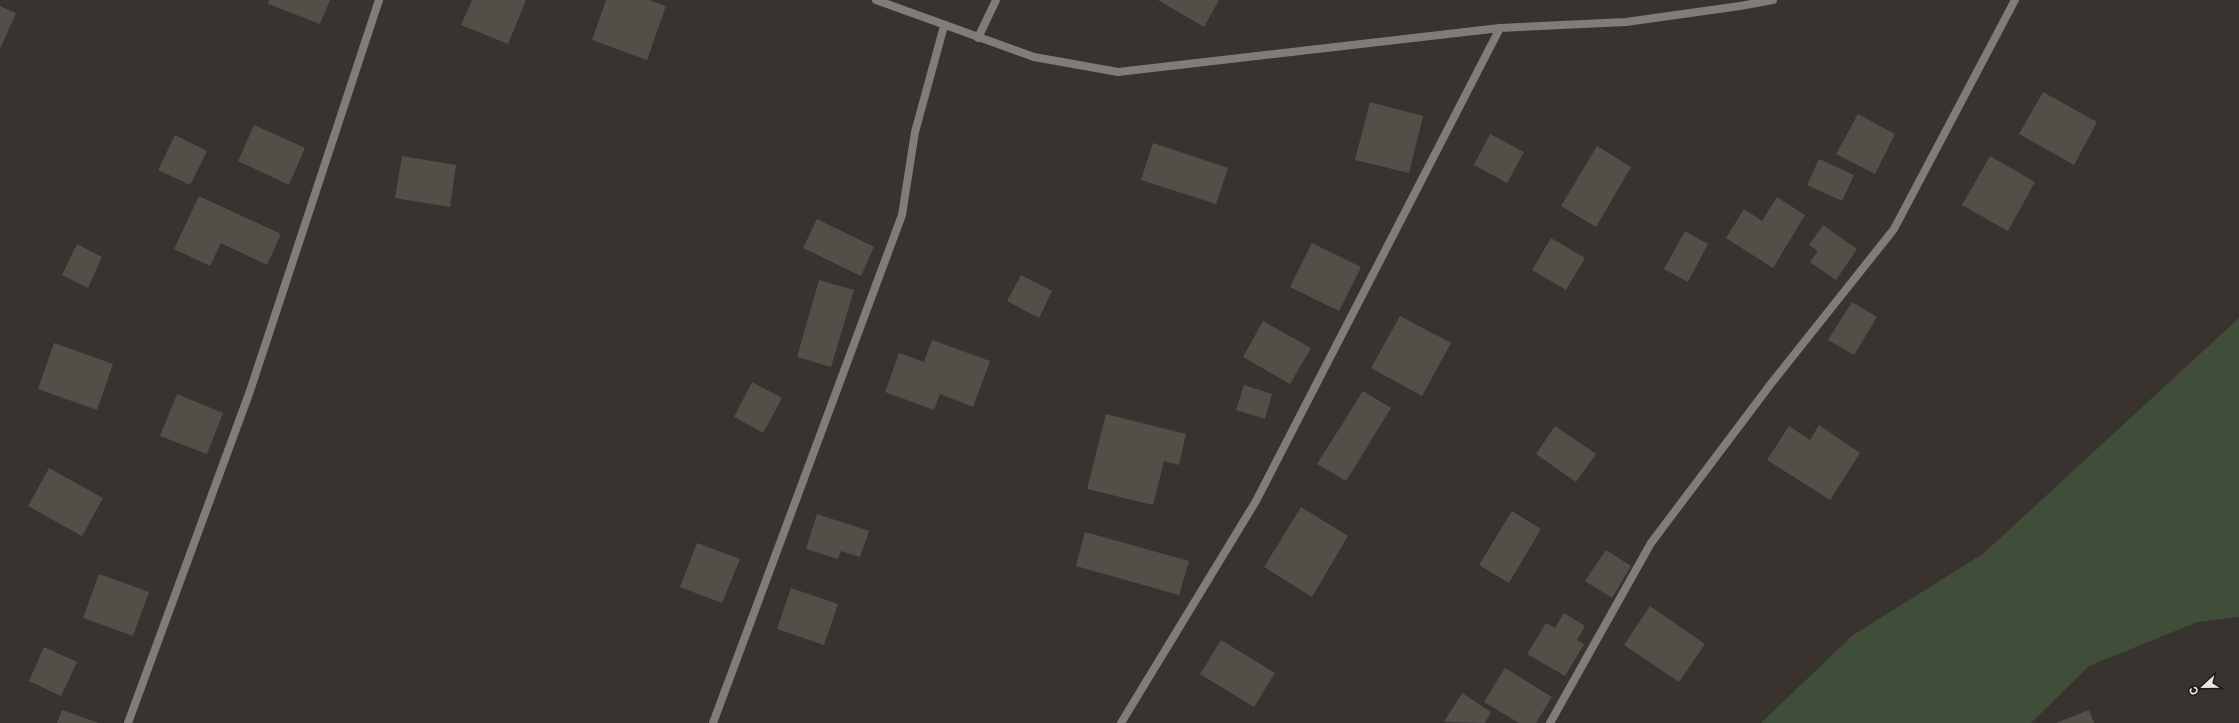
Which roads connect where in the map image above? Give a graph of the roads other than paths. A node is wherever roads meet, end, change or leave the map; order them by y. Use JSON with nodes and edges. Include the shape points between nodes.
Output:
{"nodes":[{"id":1,"x":379,"y":0,"type":"edge"},
{"id":2,"x":876,"y":0,"type":"edge"},
{"id":3,"x":996,"y":0,"type":"edge"},
{"id":4,"x":1773,"y":0,"type":"edge"},
{"id":5,"x":2015,"y":0,"type":"edge"},
{"id":6,"x":944,"y":26,"type":"junction"},
{"id":7,"x":1500,"y":28,"type":"junction"},
{"id":8,"x":978,"y":38,"type":"junction"},
{"id":9,"x":128,"y":723,"type":"edge"},
{"id":10,"x":713,"y":723,"type":"edge"},
{"id":11,"x":1121,"y":723,"type":"edge"},
{"id":12,"x":1550,"y":723,"type":"edge"}],
"edges":[{"from":1,"to":9,"type":"street","via":[[250,391]]},
{"from":2,"to":6,"type":"street"},
{"from":3,"to":8,"type":"street"},
{"from":4,"to":7,"type":"street","via":[[1626,22]]},
{"from":5,"to":12,"type":"street","via":[[1894,229],[1770,385],[1651,543]]},
{"from":6,"to":8,"type":"street"},
{"from":6,"to":10,"type":"street","via":[[915,132],[902,216]]},
{"from":7,"to":8,"type":"street","via":[[1118,72],[1034,57]]},
{"from":7,"to":11,"type":"street","via":[[1256,501]]}]}
